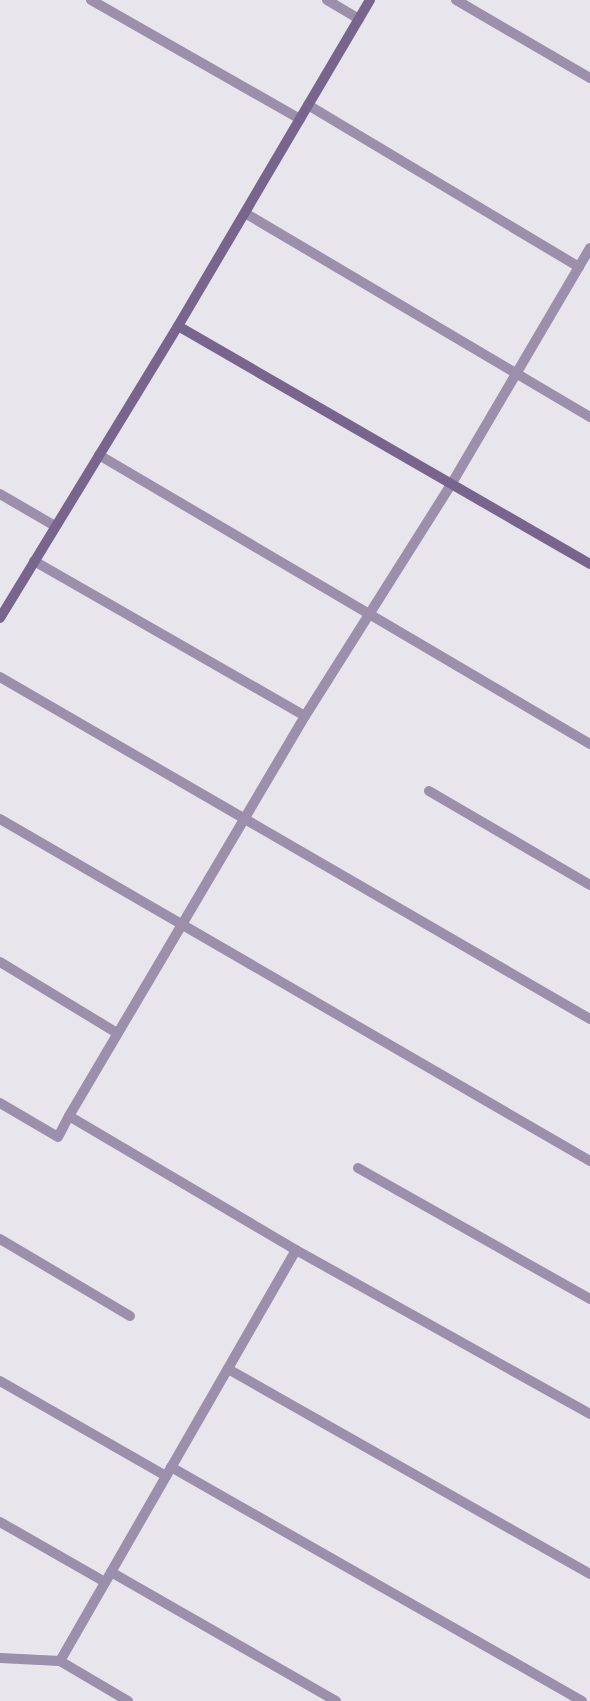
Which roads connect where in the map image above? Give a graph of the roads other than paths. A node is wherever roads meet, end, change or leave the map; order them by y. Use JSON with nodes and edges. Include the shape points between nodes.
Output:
{"nodes":[{"id":1,"x":91,"y":0,"type":"edge"},
{"id":2,"x":327,"y":0,"type":"edge"},
{"id":3,"x":370,"y":0,"type":"edge"},
{"id":4,"x":456,"y":0,"type":"edge"},
{"id":5,"x":359,"y":19,"type":"junction"},
{"id":6,"x":590,"y":78,"type":"edge"},
{"id":7,"x":308,"y":105,"type":"junction"},
{"id":8,"x":300,"y":119,"type":"junction"},
{"id":9,"x":245,"y":213,"type":"junction"},
{"id":10,"x":590,"y":248,"type":"edge"},
{"id":11,"x":579,"y":267,"type":"junction"},
{"id":12,"x":178,"y":326,"type":"junction"},
{"id":13,"x":516,"y":374,"type":"junction"},
{"id":14,"x":590,"y":417,"type":"edge"},
{"id":15,"x":99,"y":455,"type":"junction"},
{"id":16,"x":452,"y":483,"type":"junction"},
{"id":17,"x":0,"y":494,"type":"edge"},
{"id":18,"x":55,"y":526,"type":"junction"},
{"id":19,"x":34,"y":561,"type":"junction"},
{"id":20,"x":590,"y":564,"type":"edge"},
{"id":21,"x":368,"y":615,"type":"junction"},
{"id":22,"x":0,"y":618,"type":"edge"},
{"id":23,"x":0,"y":677,"type":"edge"},
{"id":24,"x":304,"y":716,"type":"junction"},
{"id":25,"x":590,"y":744,"type":"edge"},
{"id":26,"x":429,"y":791,"type":"dead end"},
{"id":27,"x":0,"y":819,"type":"edge"},
{"id":28,"x":243,"y":820,"type":"junction"},
{"id":29,"x":590,"y":885,"type":"edge"},
{"id":30,"x":181,"y":923,"type":"junction"},
{"id":31,"x":0,"y":962,"type":"edge"},
{"id":32,"x":590,"y":1019,"type":"edge"},
{"id":33,"x":117,"y":1033,"type":"junction"},
{"id":34,"x":0,"y":1103,"type":"edge"},
{"id":35,"x":69,"y":1116,"type":"junction"},
{"id":36,"x":590,"y":1162,"type":"edge"},
{"id":37,"x":358,"y":1168,"type":"dead end"},
{"id":38,"x":0,"y":1239,"type":"edge"},
{"id":39,"x":296,"y":1250,"type":"junction"},
{"id":40,"x":590,"y":1299,"type":"edge"},
{"id":41,"x":130,"y":1316,"type":"dead end"},
{"id":42,"x":228,"y":1369,"type":"junction"},
{"id":43,"x":0,"y":1381,"type":"edge"},
{"id":44,"x":590,"y":1414,"type":"edge"},
{"id":45,"x":169,"y":1472,"type":"junction"},
{"id":46,"x":0,"y":1522,"type":"edge"},
{"id":47,"x":111,"y":1572,"type":"junction"},
{"id":48,"x":590,"y":1574,"type":"edge"},
{"id":49,"x":106,"y":1582,"type":"junction"},
{"id":50,"x":0,"y":1658,"type":"edge"},
{"id":51,"x":60,"y":1661,"type":"junction"},
{"id":52,"x":128,"y":1701,"type":"edge"},
{"id":53,"x":336,"y":1701,"type":"edge"},
{"id":54,"x":582,"y":1701,"type":"edge"}],
"edges":[{"from":1,"to":8,"type":"street"},
{"from":2,"to":5,"type":"street"},
{"from":3,"to":5,"type":"street"},
{"from":4,"to":6,"type":"street"},
{"from":5,"to":7,"type":"street"},
{"from":7,"to":8,"type":"street"},
{"from":7,"to":11,"type":"street"},
{"from":8,"to":9,"type":"street"},
{"from":9,"to":12,"type":"street"},
{"from":9,"to":13,"type":"street"},
{"from":10,"to":11,"type":"street"},
{"from":11,"to":13,"type":"street"},
{"from":12,"to":15,"type":"street"},
{"from":12,"to":16,"type":"street"},
{"from":13,"to":14,"type":"street"},
{"from":13,"to":16,"type":"street"},
{"from":15,"to":18,"type":"street"},
{"from":15,"to":21,"type":"street"},
{"from":16,"to":20,"type":"street"},
{"from":16,"to":21,"type":"street"},
{"from":17,"to":18,"type":"street"},
{"from":18,"to":19,"type":"street"},
{"from":19,"to":22,"type":"street"},
{"from":19,"to":24,"type":"street"},
{"from":21,"to":24,"type":"street"},
{"from":21,"to":25,"type":"street"},
{"from":23,"to":28,"type":"street"},
{"from":24,"to":28,"type":"street"},
{"from":26,"to":29,"type":"street"},
{"from":27,"to":30,"type":"street"},
{"from":28,"to":30,"type":"street"},
{"from":28,"to":32,"type":"street"},
{"from":30,"to":33,"type":"street"},
{"from":30,"to":36,"type":"street"},
{"from":31,"to":33,"type":"street"},
{"from":33,"to":35,"type":"street"},
{"from":34,"to":35,"type":"street","via":[[58,1137]]},
{"from":35,"to":39,"type":"street"},
{"from":37,"to":40,"type":"street"},
{"from":38,"to":41,"type":"street"},
{"from":39,"to":42,"type":"street"},
{"from":39,"to":44,"type":"street"},
{"from":42,"to":45,"type":"street"},
{"from":42,"to":48,"type":"street"},
{"from":43,"to":45,"type":"street"},
{"from":45,"to":47,"type":"street"},
{"from":45,"to":54,"type":"street"},
{"from":46,"to":49,"type":"street"},
{"from":47,"to":49,"type":"street"},
{"from":47,"to":53,"type":"street"},
{"from":49,"to":51,"type":"street"},
{"from":50,"to":51,"type":"street"},
{"from":51,"to":52,"type":"street"}]}
